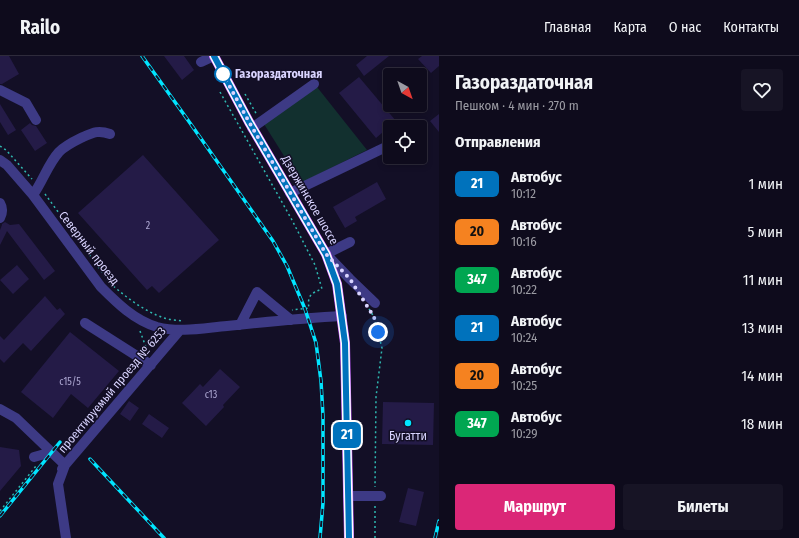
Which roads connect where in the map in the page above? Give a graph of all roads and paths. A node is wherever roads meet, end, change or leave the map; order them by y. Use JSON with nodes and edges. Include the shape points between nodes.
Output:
{"nodes":[{"id":1,"x":214,"y":56,"type":"edge"},
{"id":2,"x":201,"y":62,"type":"dead end"},
{"id":3,"x":314,"y":84,"type":"dead end"},
{"id":4,"x":242,"y":89,"type":"dead end"},
{"id":5,"x":0,"y":90,"type":"edge"},
{"id":6,"x":220,"y":92,"type":"dead end"},
{"id":7,"x":36,"y":120,"type":"dead end"},
{"id":8,"x":257,"y":125,"type":"junction"},
{"id":9,"x":110,"y":134,"type":"dead end"},
{"id":10,"x":0,"y":146,"type":"edge"},
{"id":11,"x":383,"y":148,"type":"edge"},
{"id":12,"x":0,"y":160,"type":"edge"},
{"id":13,"x":36,"y":191,"type":"junction"},
{"id":14,"x":290,"y":193,"type":"junction"},
{"id":15,"x":0,"y":203,"type":"edge"},
{"id":16,"x":0,"y":218,"type":"edge"},
{"id":17,"x":350,"y":242,"type":"dead end"},
{"id":18,"x":326,"y":254,"type":"junction"},
{"id":19,"x":371,"y":304,"type":"joint"},
{"id":20,"x":280,"y":311,"type":"junction"},
{"id":21,"x":342,"y":316,"type":"junction"},
{"id":22,"x":291,"y":320,"type":"junction"},
{"id":23,"x":85,"y":323,"type":"dead end"},
{"id":24,"x":182,"y":325,"type":"junction"},
{"id":25,"x":240,"y":325,"type":"junction"},
{"id":26,"x":140,"y":331,"type":"dead end"},
{"id":27,"x":150,"y":364,"type":"junction"},
{"id":28,"x":0,"y":409,"type":"edge"},
{"id":29,"x":101,"y":422,"type":"junction"},
{"id":30,"x":110,"y":429,"type":"dead end"},
{"id":31,"x":52,"y":452,"type":"junction"},
{"id":32,"x":36,"y":461,"type":"joint"},
{"id":33,"x":65,"y":465,"type":"junction"},
{"id":34,"x":52,"y":482,"type":"dead end"},
{"id":35,"x":348,"y":496,"type":"junction"},
{"id":36,"x":378,"y":496,"type":"junction"},
{"id":37,"x":0,"y":511,"type":"edge"},
{"id":38,"x":66,"y":538,"type":"edge"},
{"id":39,"x":348,"y":538,"type":"edge"},
{"id":40,"x":375,"y":538,"type":"edge"}],
"edges":[{"from":1,"to":2,"type":"street"},
{"from":1,"to":8,"type":"main road","name":"Дзержинское шоссе","via":[[229,87]]},
{"from":3,"to":8,"type":"street"},
{"from":4,"to":8,"type":"path"},
{"from":5,"to":7,"type":"street","via":[[26,103]]},
{"from":6,"to":20,"type":"path","via":[[292,220],[315,265],[322,289],[313,292],[308,303],[309,308]]},
{"from":8,"to":14,"type":"main road","name":"Дзержинское шоссе"},
{"from":9,"to":13,"type":"street","via":[[102,131],[93,132],[59,152]]},
{"from":10,"to":13,"type":"path","via":[[26,171]]},
{"from":11,"to":14,"type":"street"},
{"from":12,"to":13,"type":"street","name":"Северный проезд"},
{"from":13,"to":24,"type":"path","via":[[112,284],[140,307]]},
{"from":13,"to":24,"type":"street","name":"Северный проезд","via":[[101,287],[127,312],[158,327]]},
{"from":14,"to":18,"type":"main road","name":"Дзержинское шоссе"},
{"from":15,"to":16,"type":"street"},
{"from":17,"to":18,"type":"street"},
{"from":18,"to":19,"type":"street"},
{"from":18,"to":21,"type":"main road","name":"Дзержинское шоссе","via":[[337,284]]},
{"from":19,"to":36,"type":"path","via":[[382,348],[376,397]]},
{"from":20,"to":22,"type":"street"},
{"from":20,"to":25,"type":"street","via":[[257,292]]},
{"from":21,"to":22,"type":"street","name":"Северный проезд"},
{"from":21,"to":35,"type":"main road","name":"Дзержинское шоссе","via":[[345,343]]},
{"from":22,"to":25,"type":"street","name":"Северный проезд"},
{"from":23,"to":27,"type":"street"},
{"from":24,"to":25,"type":"street","name":"Северный проезд"},
{"from":24,"to":27,"type":"street","name":"проектируемый проезд № 6253"},
{"from":26,"to":27,"type":"path"},
{"from":27,"to":29,"type":"street","name":"проектируемый проезд № 6253","via":[[135,391]]},
{"from":28,"to":31,"type":"street","via":[[16,418]]},
{"from":29,"to":30,"type":"street"},
{"from":29,"to":33,"type":"street","name":"проектируемый проезд № 6253"},
{"from":31,"to":32,"type":"street"},
{"from":31,"to":33,"type":"street"},
{"from":32,"to":37,"type":"path"},
{"from":33,"to":34,"type":"street"},
{"from":33,"to":38,"type":"street","name":"проектируемый проезд № 6253","via":[[58,484]]},
{"from":35,"to":36,"type":"street"},
{"from":35,"to":39,"type":"main road","name":"Дзержинское шоссе"},
{"from":36,"to":40,"type":"path"}]}
